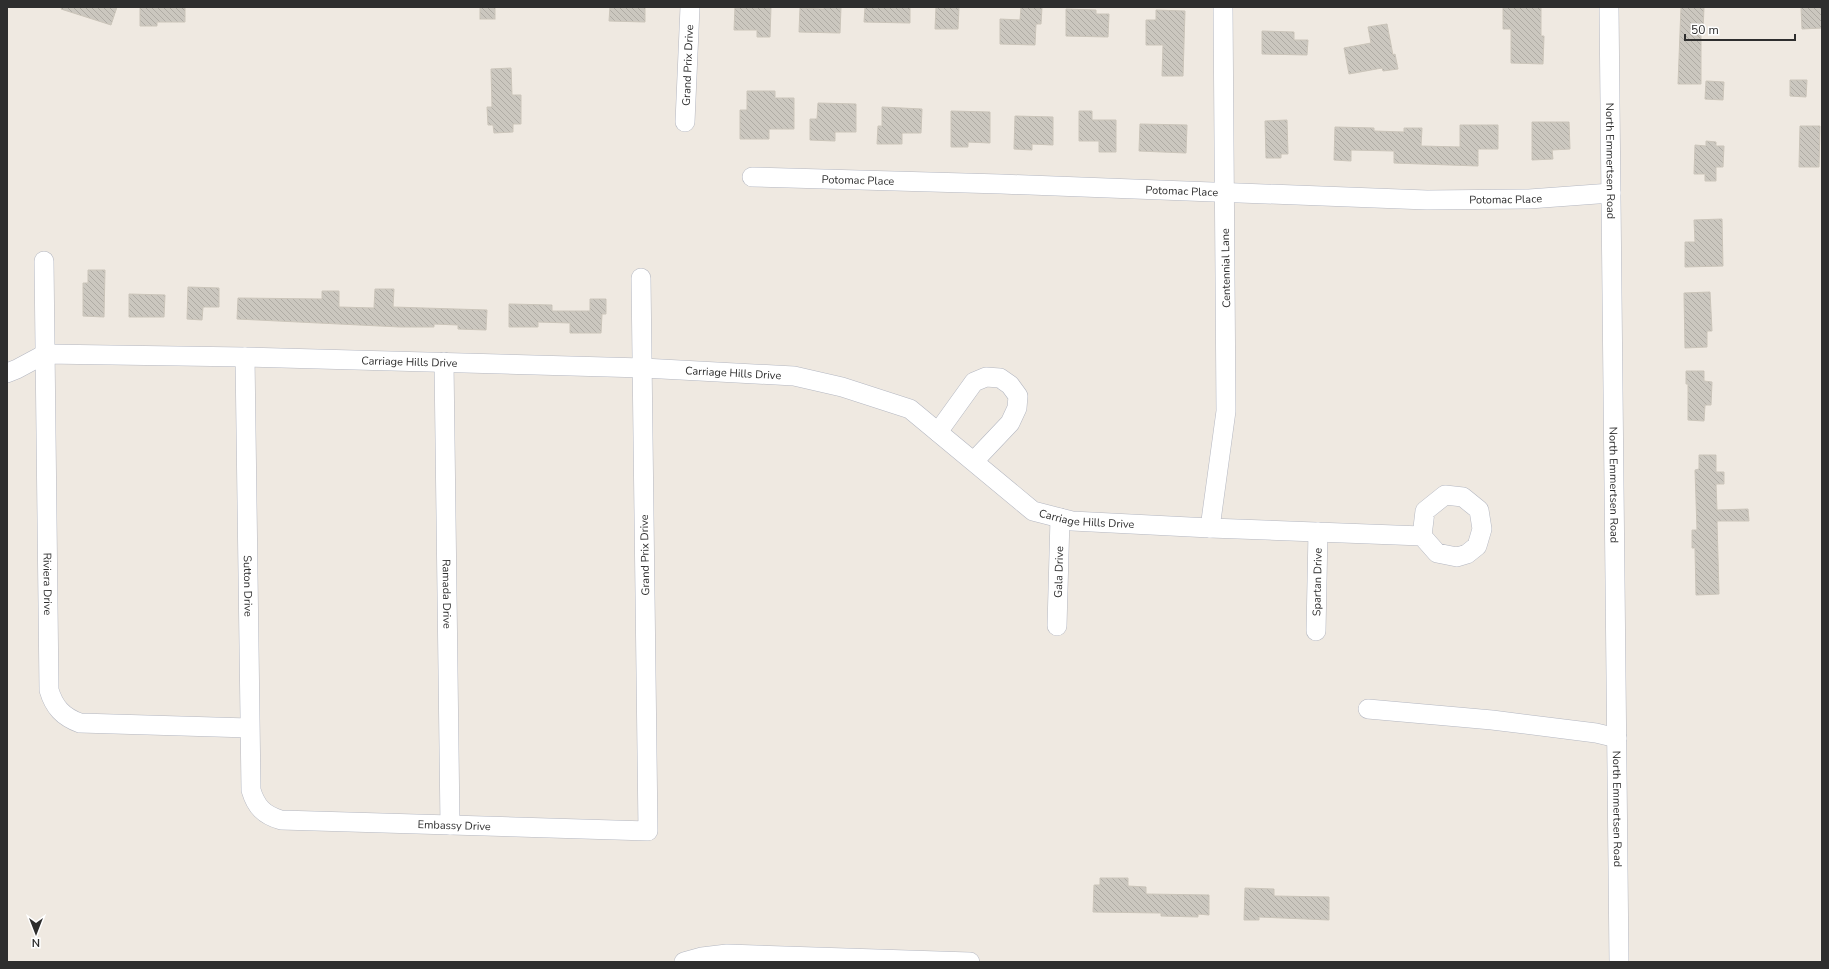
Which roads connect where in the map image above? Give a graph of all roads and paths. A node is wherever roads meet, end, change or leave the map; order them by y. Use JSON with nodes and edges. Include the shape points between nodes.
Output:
{"nodes":[{"id":1,"x":690,"y":7,"type":"edge"},
{"id":2,"x":1223,"y":7,"type":"edge"},
{"id":3,"x":1609,"y":7,"type":"edge"},
{"id":4,"x":685,"y":122,"type":"dead end"},
{"id":5,"x":752,"y":177,"type":"dead end"},
{"id":6,"x":1225,"y":192,"type":"junction"},
{"id":7,"x":1611,"y":192,"type":"junction"},
{"id":8,"x":44,"y":261,"type":"dead end"},
{"id":9,"x":641,"y":278,"type":"dead end"},
{"id":10,"x":45,"y":354,"type":"junction"},
{"id":11,"x":245,"y":356,"type":"junction"},
{"id":12,"x":444,"y":362,"type":"junction"},
{"id":13,"x":642,"y":368,"type":"junction"},
{"id":14,"x":7,"y":373,"type":"edge"},
{"id":15,"x":938,"y":432,"type":"junction"},
{"id":16,"x":974,"y":462,"type":"junction"},
{"id":17,"x":1060,"y":518,"type":"junction"},
{"id":18,"x":1210,"y":528,"type":"junction"},
{"id":19,"x":1318,"y":532,"type":"junction"},
{"id":20,"x":1422,"y":536,"type":"dead end"},
{"id":21,"x":1057,"y":626,"type":"dead end"},
{"id":22,"x":1316,"y":631,"type":"dead end"},
{"id":23,"x":1368,"y":709,"type":"dead end"},
{"id":24,"x":250,"y":728,"type":"junction"},
{"id":25,"x":1617,"y":738,"type":"junction"},
{"id":26,"x":262,"y":812,"type":"joint"},
{"id":27,"x":450,"y":825,"type":"junction"},
{"id":28,"x":648,"y":831,"type":"joint"},
{"id":29,"x":684,"y":962,"type":"edge"},
{"id":30,"x":970,"y":962,"type":"edge"},
{"id":31,"x":1619,"y":962,"type":"edge"}],
"edges":[{"from":1,"to":4,"type":"street","name":"Grand Prix Drive"},
{"from":2,"to":6,"type":"street","name":"Centennial Lane"},
{"from":3,"to":7,"type":"street","name":"North Emmertsen Road"},
{"from":5,"to":6,"type":"street","name":"Potomac Place"},
{"from":6,"to":7,"type":"street","name":"Potomac Place","via":[[1443,200],[1529,199]]},
{"from":6,"to":18,"type":"street","name":"Centennial Lane","via":[[1226,411]]},
{"from":7,"to":25,"type":"street","name":"North Emmertsen Road"},
{"from":8,"to":10,"type":"street","name":"Riviera Drive"},
{"from":9,"to":13,"type":"street","name":"Grand Prix Drive"},
{"from":10,"to":11,"type":"street","name":"Carriage Hills Drive"},
{"from":10,"to":14,"type":"street"},
{"from":10,"to":24,"type":"street","name":"Riviera Drive","via":[[49,690],[52,700],[60,711],[71,720],[80,723]]},
{"from":11,"to":12,"type":"street","name":"Carriage Hills Drive"},
{"from":11,"to":24,"type":"street","name":"Sutton Drive"},
{"from":12,"to":13,"type":"street","name":"Carriage Hills Drive"},
{"from":12,"to":27,"type":"street","name":"Ramada Drive"},
{"from":13,"to":15,"type":"street","name":"Carriage Hills Drive","via":[[794,376],[842,387],[910,409]]},
{"from":13,"to":28,"type":"street","name":"Grand Prix Drive"},
{"from":15,"to":16,"type":"street","name":"Carriage Hills Drive"},
{"from":15,"to":16,"type":"street","via":[[974,382],[986,377],[1000,378],[1010,385],[1018,396],[1017,408],[1010,423]]},
{"from":16,"to":17,"type":"street","name":"Carriage Hills Drive","via":[[1033,511]]},
{"from":17,"to":18,"type":"street","name":"Carriage Hills Drive","via":[[1072,521]]},
{"from":17,"to":21,"type":"street","name":"Gala Drive"},
{"from":18,"to":19,"type":"street","name":"Carriage Hills Drive"},
{"from":19,"to":20,"type":"street","name":"Carriage Hills Drive"},
{"from":19,"to":22,"type":"street","name":"Spartan Drive"},
{"from":23,"to":25,"type":"street","via":[[1492,720]]},
{"from":24,"to":26,"type":"street","name":"Sutton Drive","via":[[251,790],[254,802]]},
{"from":25,"to":31,"type":"street","name":"North Emmertsen Road"},
{"from":26,"to":27,"type":"street","name":"Embassy Drive","via":[[281,820]]},
{"from":27,"to":28,"type":"street","name":"Embassy Drive"},
{"from":29,"to":30,"type":"street","via":[[726,954]]}]}
